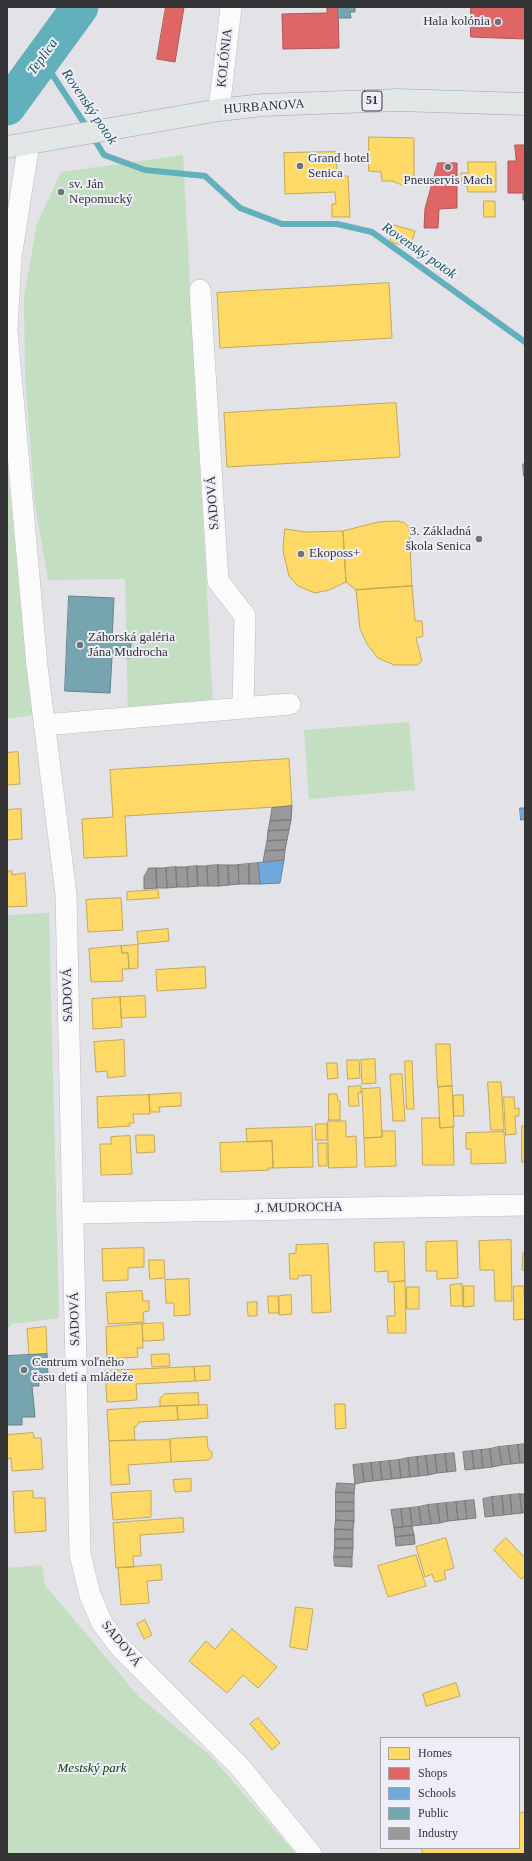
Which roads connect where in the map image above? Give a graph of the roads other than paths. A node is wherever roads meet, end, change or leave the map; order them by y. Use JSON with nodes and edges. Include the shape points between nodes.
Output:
{"nodes":[{"id":1,"x":231,"y":7,"type":"edge"},
{"id":2,"x":525,"y":104,"type":"edge"},
{"id":3,"x":220,"y":110,"type":"junction"},
{"id":4,"x":29,"y":143,"type":"junction"},
{"id":5,"x":7,"y":147,"type":"edge"},
{"id":6,"x":200,"y":290,"type":"dead end"},
{"id":7,"x":7,"y":330,"type":"edge"},
{"id":8,"x":290,"y":704,"type":"dead end"},
{"id":9,"x":244,"y":708,"type":"junction"},
{"id":10,"x":44,"y":725,"type":"junction"},
{"id":11,"x":525,"y":1205,"type":"edge"},
{"id":12,"x":73,"y":1213,"type":"junction"},
{"id":13,"x":311,"y":1854,"type":"edge"}],
"edges":[{"from":1,"to":3,"type":"street","name":"KOLÓNIA"},
{"from":2,"to":3,"type":"main road","name":"HURBANOVA","number":"51","via":[[398,100],[263,105]]},
{"from":3,"to":4,"type":"main road","name":"HURBANOVA","number":"51"},
{"from":4,"to":5,"type":"main road","name":"HURBANOVA","number":"51"},
{"from":4,"to":7,"type":"street","name":"SADOVÁ","via":[[11,257]]},
{"from":6,"to":9,"type":"street","name":"SADOVÁ","via":[[218,581],[245,616]]},
{"from":7,"to":10,"type":"street","name":"SADOVÁ"},
{"from":8,"to":9,"type":"street"},
{"from":9,"to":10,"type":"street"},
{"from":10,"to":12,"type":"street","name":"SADOVÁ","via":[[66,894]]},
{"from":11,"to":12,"type":"street","name":"J. MUDROCHA"},
{"from":12,"to":13,"type":"street","name":"SADOVÁ","via":[[80,1554],[90,1595],[102,1623],[120,1647],[240,1767]]}]}
